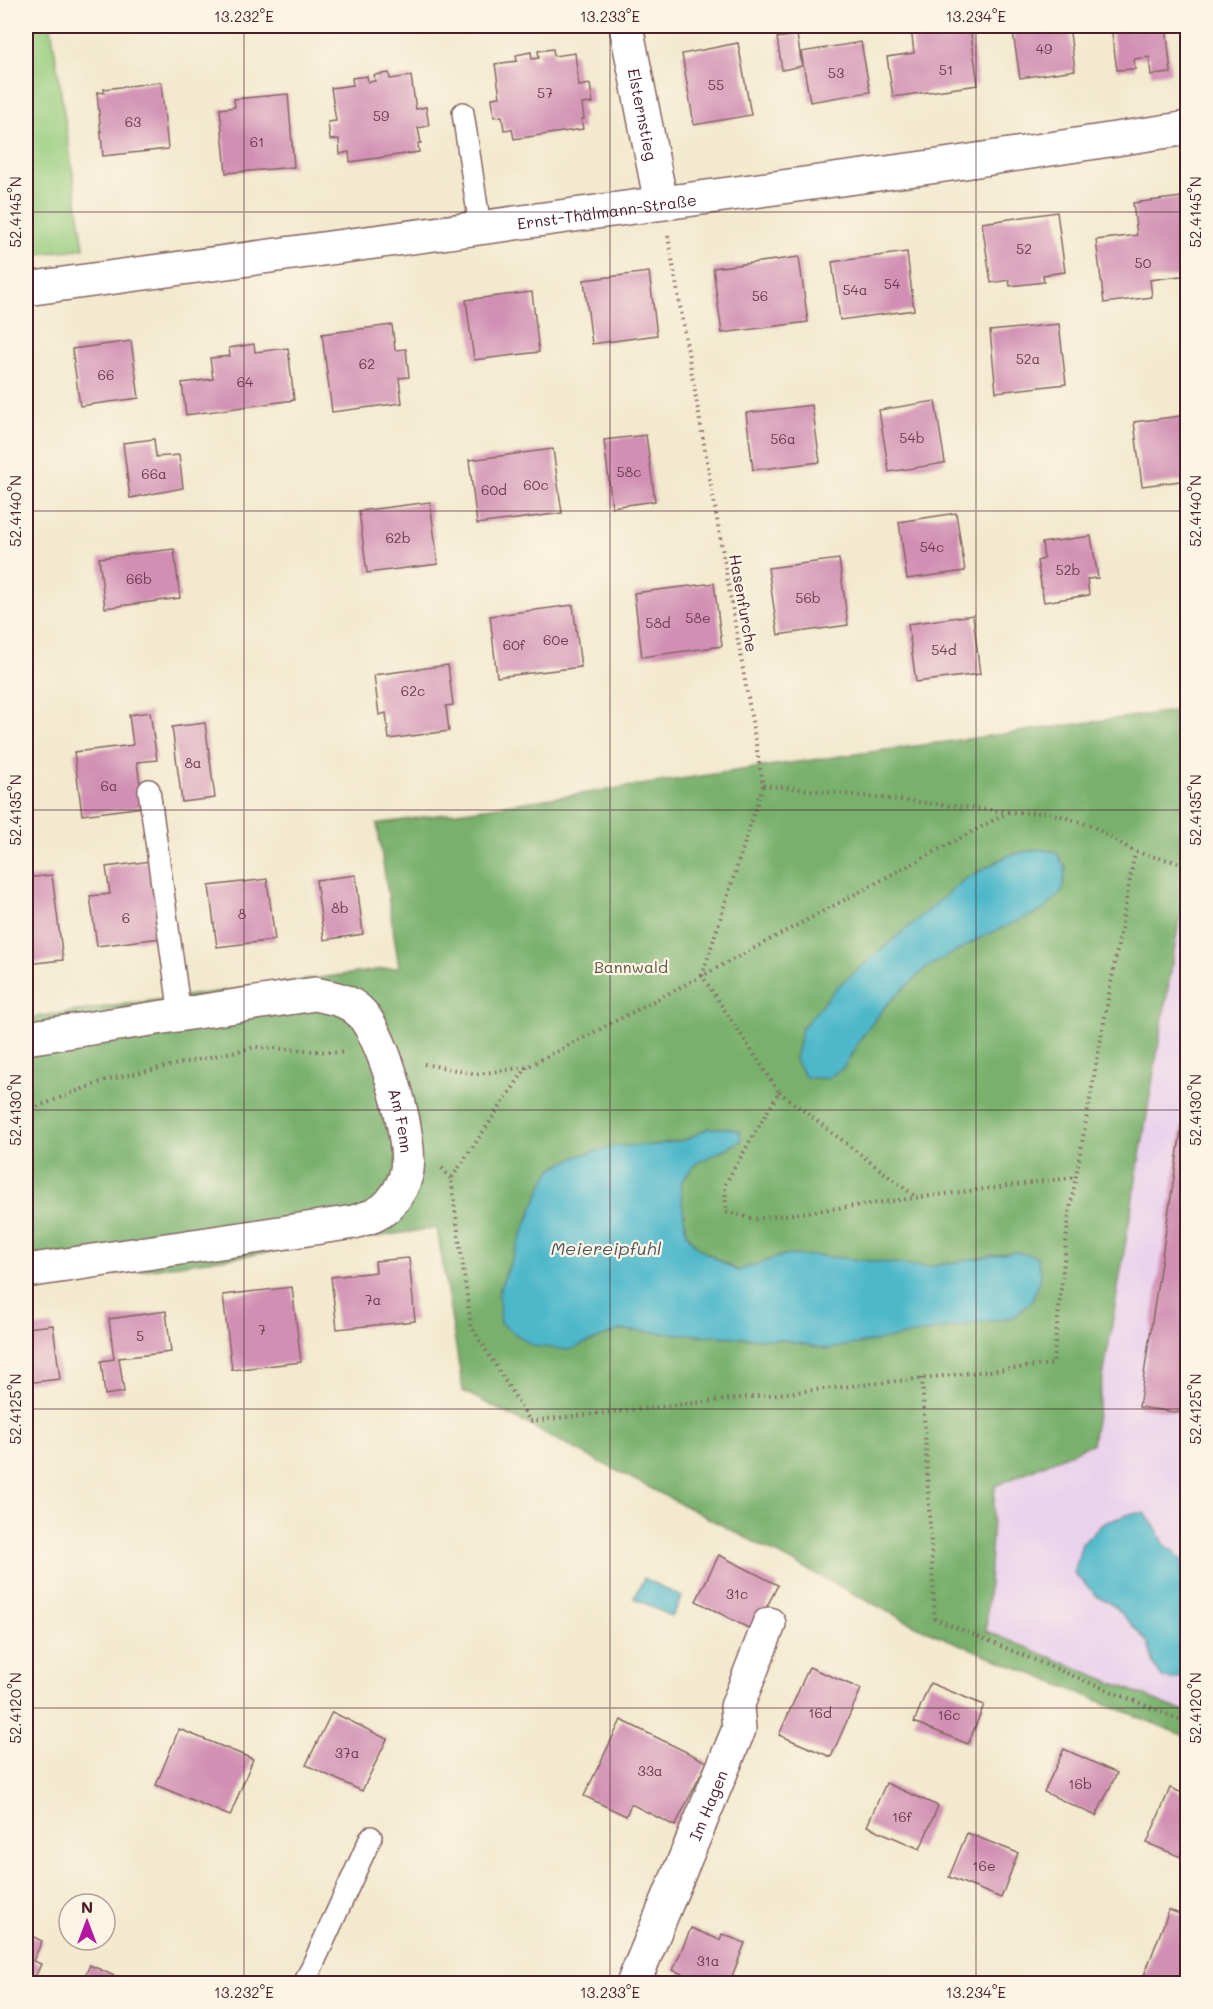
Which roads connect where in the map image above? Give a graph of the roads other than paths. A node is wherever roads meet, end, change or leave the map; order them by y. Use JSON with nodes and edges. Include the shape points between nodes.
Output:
{"nodes":[{"id":1,"x":626,"y":26,"type":"edge"},
{"id":2,"x":463,"y":113,"type":"dead end"},
{"id":3,"x":1188,"y":128,"type":"edge"},
{"id":4,"x":664,"y":215,"type":"junction"},
{"id":5,"x":480,"y":227,"type":"junction"},
{"id":6,"x":26,"y":289,"type":"edge"},
{"id":7,"x":148,"y":790,"type":"dead end"},
{"id":8,"x":180,"y":1015,"type":"junction"},
{"id":9,"x":26,"y":1038,"type":"edge"},
{"id":10,"x":26,"y":1271,"type":"edge"},
{"id":11,"x":769,"y":1624,"type":"dead end"},
{"id":12,"x":371,"y":1837,"type":"dead end"},
{"id":13,"x":304,"y":1983,"type":"edge"},
{"id":14,"x":633,"y":1983,"type":"edge"}],
"edges":[{"from":1,"to":4,"type":"street","name":"Elsternstieg"},
{"from":2,"to":5,"type":"lane"},
{"from":3,"to":4,"type":"street","name":"Ernst-Thälmann-Straße","via":[[938,166]]},
{"from":4,"to":5,"type":"street","name":"Ernst-Thälmann-Straße"},
{"from":5,"to":6,"type":"street","name":"Ernst-Thälmann-Straße"},
{"from":7,"to":8,"type":"lane"},
{"from":8,"to":9,"type":"street","name":"Am Fenn"},
{"from":8,"to":10,"type":"street","name":"Am Fenn","via":[[315,994],[346,1001],[361,1013],[376,1032],[386,1056],[408,1154],[406,1176],[393,1200],[378,1214],[354,1222]]},
{"from":11,"to":14,"type":"street","name":"Im Hagen","via":[[736,1707],[740,1729]]},
{"from":12,"to":13,"type":"lane"}]}
